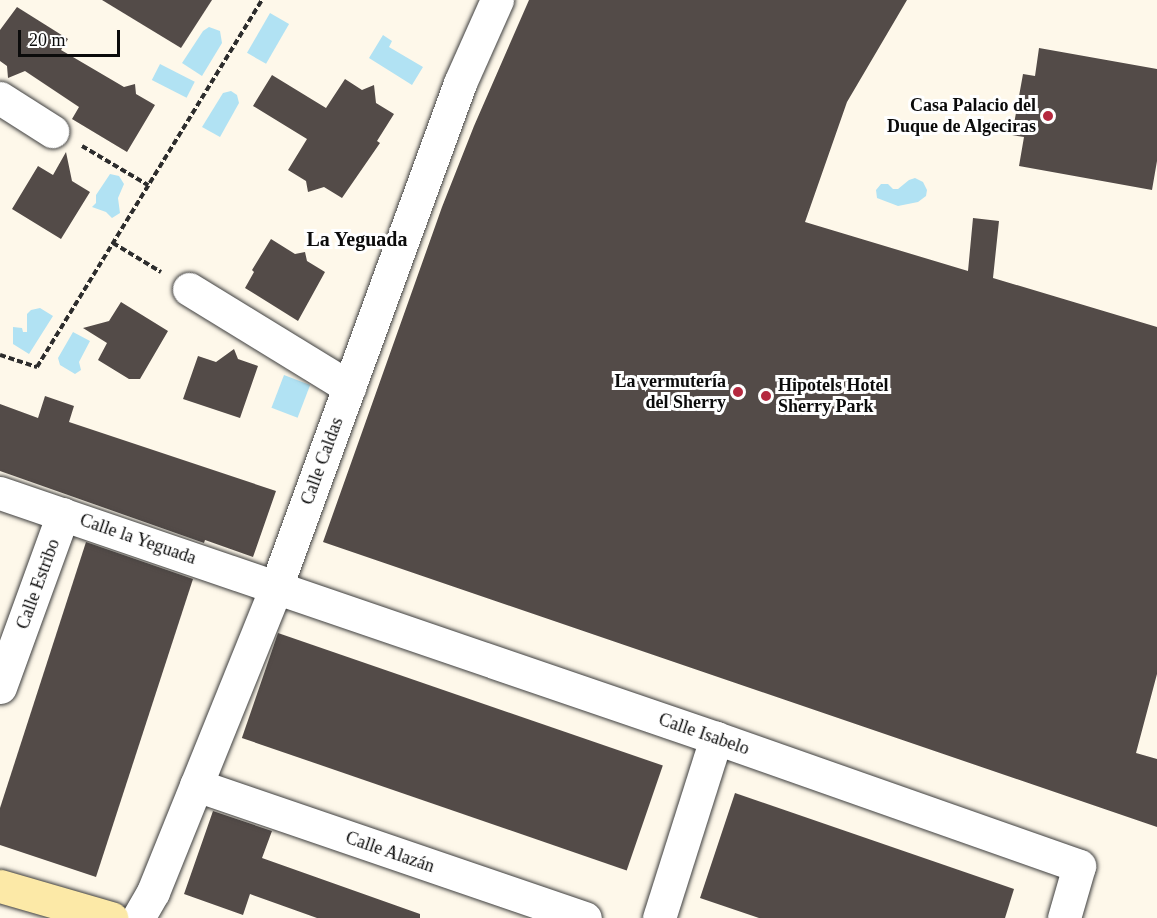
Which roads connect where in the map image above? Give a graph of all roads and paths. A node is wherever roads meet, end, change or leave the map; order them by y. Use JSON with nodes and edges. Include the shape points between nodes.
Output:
{"nodes":[{"id":1,"x":262,"y":0,"type":"edge"},
{"id":2,"x":497,"y":0,"type":"edge"},
{"id":3,"x":0,"y":98,"type":"edge"},
{"id":4,"x":52,"y":131,"type":"joint"},
{"id":5,"x":148,"y":185,"type":"junction"},
{"id":6,"x":113,"y":243,"type":"junction"},
{"id":7,"x":189,"y":289,"type":"joint"},
{"id":8,"x":0,"y":354,"type":"edge"},
{"id":9,"x":349,"y":387,"type":"junction"},
{"id":10,"x":0,"y":493,"type":"edge"},
{"id":11,"x":63,"y":514,"type":"junction"},
{"id":12,"x":276,"y":587,"type":"junction"},
{"id":13,"x":0,"y":687,"type":"edge"},
{"id":14,"x":716,"y":738,"type":"junction"},
{"id":15,"x":196,"y":785,"type":"junction"},
{"id":16,"x":0,"y":886,"type":"edge"},
{"id":17,"x":111,"y":918,"type":"edge"},
{"id":18,"x":138,"y":918,"type":"edge"},
{"id":19,"x":585,"y":918,"type":"edge"},
{"id":20,"x":658,"y":918,"type":"edge"},
{"id":21,"x":1064,"y":918,"type":"edge"}],
"edges":[{"from":1,"to":5,"type":"path"},
{"from":2,"to":9,"type":"street","name":"Calle Caldas","via":[[460,83]]},
{"from":3,"to":4,"type":"street"},
{"from":4,"to":5,"type":"path"},
{"from":5,"to":6,"type":"path"},
{"from":6,"to":7,"type":"path"},
{"from":6,"to":8,"type":"path","via":[[37,367]]},
{"from":7,"to":9,"type":"street"},
{"from":9,"to":12,"type":"street","name":"Calle Caldas"},
{"from":10,"to":11,"type":"street","name":"Calle la Yeguada"},
{"from":11,"to":12,"type":"street","name":"Calle la Yeguada"},
{"from":11,"to":13,"type":"street","name":"Calle Estribo"},
{"from":12,"to":14,"type":"street","name":"Calle Isabelo"},
{"from":12,"to":15,"type":"street","name":"Calle Caldas"},
{"from":14,"to":20,"type":"street"},
{"from":14,"to":21,"type":"street","name":"Calle Isabelo","via":[[1079,866]]},
{"from":15,"to":18,"type":"street","name":"Calle Caldas","via":[[153,892]]},
{"from":15,"to":19,"type":"street","name":"Calle Alazán"},
{"from":16,"to":17,"type":"street"}]}
